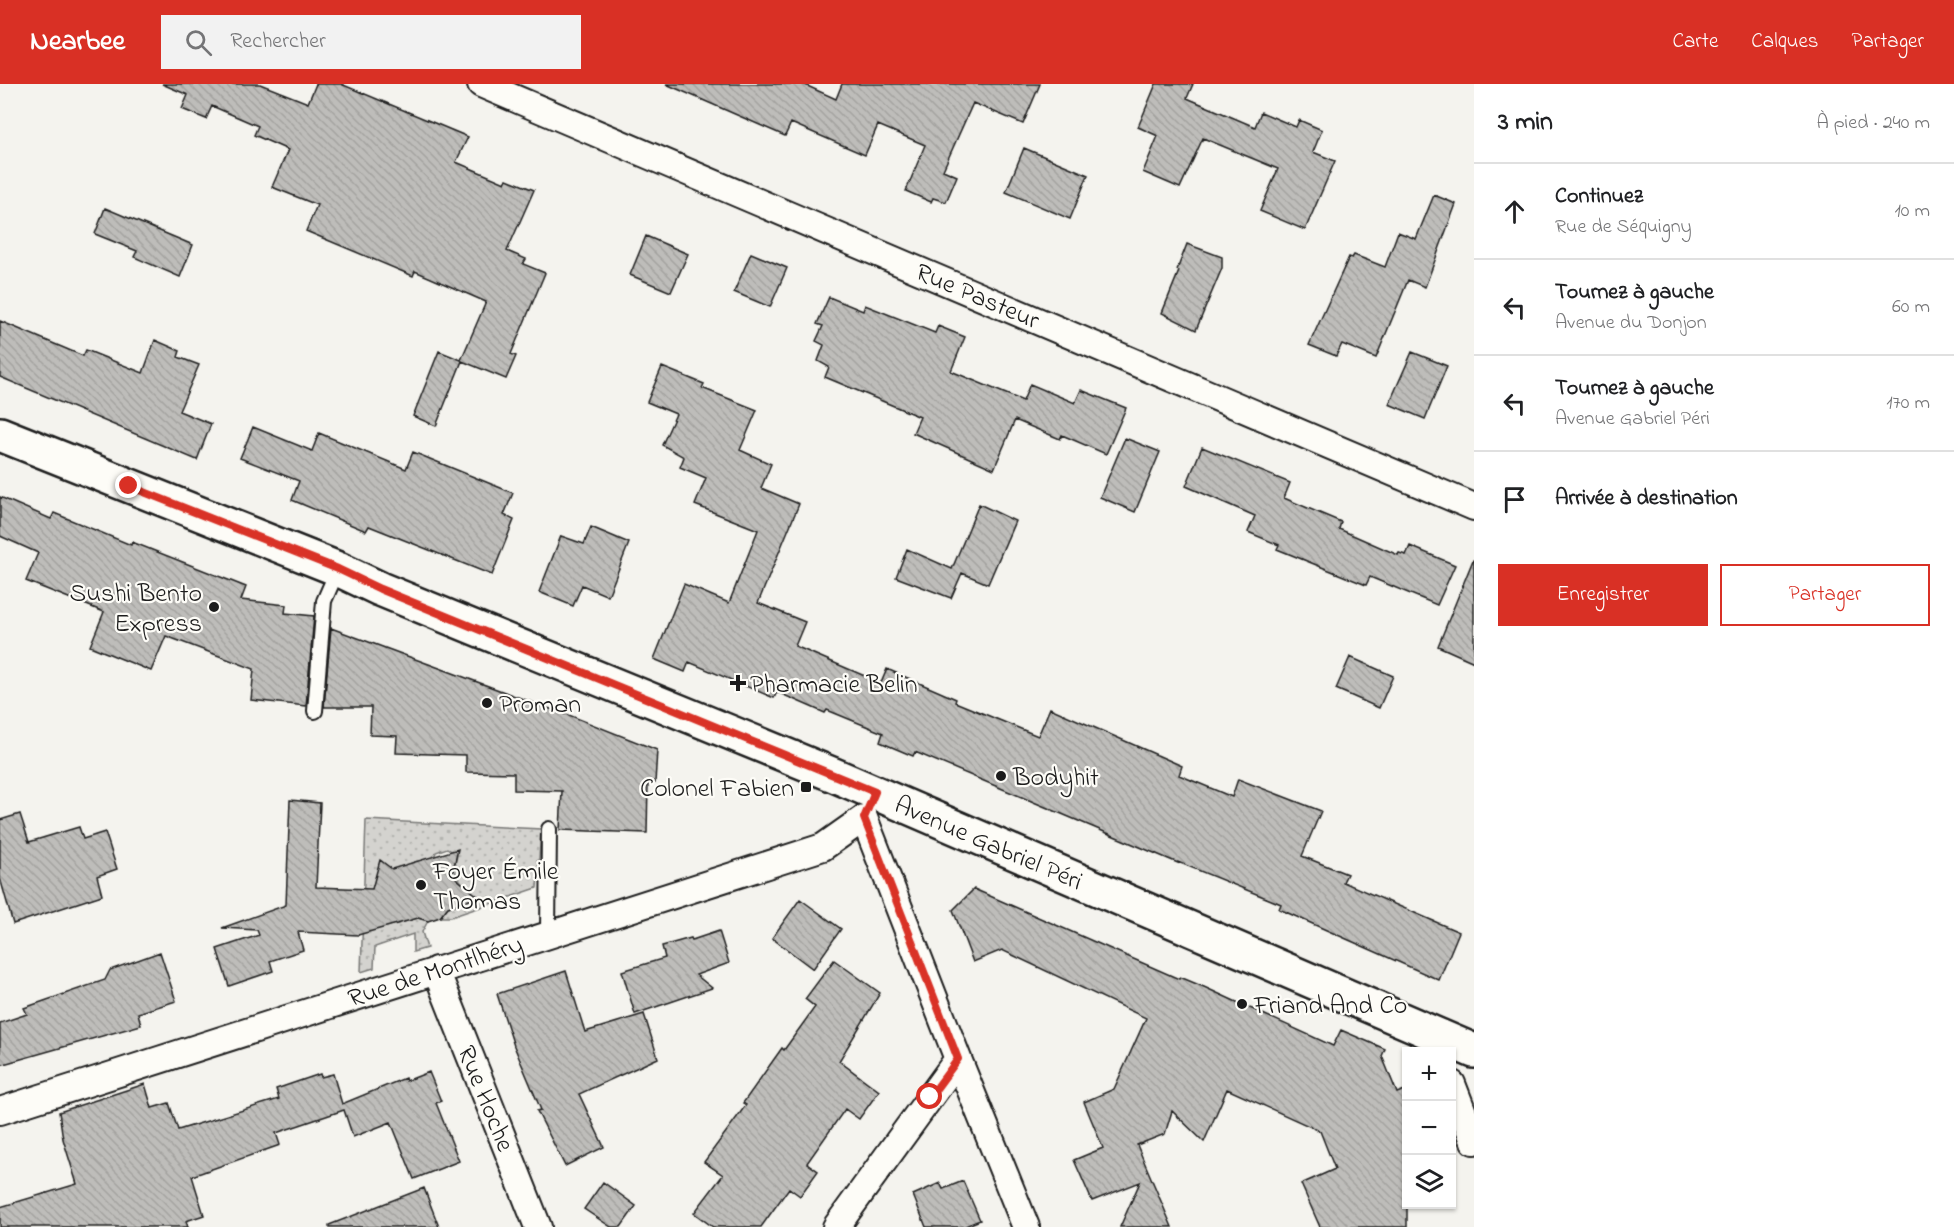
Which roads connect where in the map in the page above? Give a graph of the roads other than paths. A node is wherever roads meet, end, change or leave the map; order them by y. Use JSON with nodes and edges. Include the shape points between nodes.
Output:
{"nodes":[{"id":1,"x":481,"y":84,"type":"edge"},
{"id":2,"x":0,"y":434,"type":"edge"},
{"id":3,"x":1474,"y":507,"type":"edge"},
{"id":4,"x":338,"y":569,"type":"junction"},
{"id":5,"x":315,"y":711,"type":"dead end"},
{"id":6,"x":870,"y":805,"type":"junction"},
{"id":7,"x":549,"y":830,"type":"dead end"},
{"id":8,"x":548,"y":934,"type":"junction"},
{"id":9,"x":436,"y":970,"type":"junction"},
{"id":10,"x":1432,"y":1042,"type":"edge"},
{"id":11,"x":1474,"y":1052,"type":"edge"},
{"id":12,"x":958,"y":1059,"type":"junction"},
{"id":13,"x":1456,"y":1094,"type":"edge"},
{"id":14,"x":0,"y":1111,"type":"edge"},
{"id":15,"x":1474,"y":1141,"type":"edge"},
{"id":16,"x":538,"y":1227,"type":"edge"},
{"id":17,"x":836,"y":1227,"type":"edge"},
{"id":18,"x":1026,"y":1227,"type":"edge"}],
"edges":[{"from":1,"to":3,"type":"street","name":"Rue Pasteur"},
{"from":2,"to":4,"type":"street","name":"Avenue Gabriel Péri"},
{"from":4,"to":5,"type":"lane","via":[[324,600]]},
{"from":4,"to":6,"type":"street","name":"Avenue Gabriel Péri"},
{"from":6,"to":8,"type":"street","name":"Rue de Montlhéry","via":[[823,847]]},
{"from":6,"to":10,"type":"street","name":"Avenue Gabriel Péri"},
{"from":6,"to":12,"type":"street"},
{"from":7,"to":8,"type":"lane"},
{"from":8,"to":9,"type":"street","name":"Rue de Montlhéry"},
{"from":9,"to":14,"type":"street","name":"Rue de Montlhéry"},
{"from":9,"to":16,"type":"street","name":"Rue Hoche"},
{"from":10,"to":11,"type":"street","name":"Avenue Gabriel Péri"},
{"from":12,"to":17,"type":"street"},
{"from":12,"to":18,"type":"street"},
{"from":13,"to":15,"type":"street"}]}
